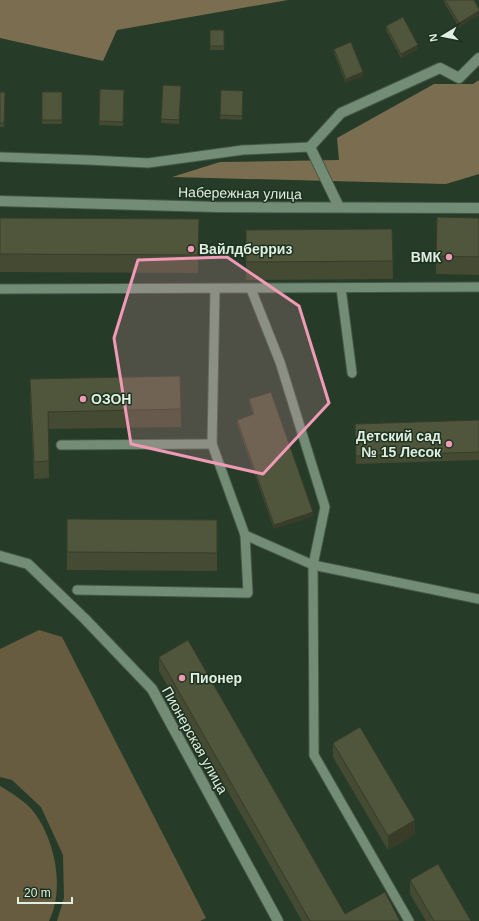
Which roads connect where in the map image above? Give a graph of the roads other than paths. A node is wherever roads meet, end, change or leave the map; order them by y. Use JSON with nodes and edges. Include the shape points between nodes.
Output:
{"nodes":[{"id":1,"x":479,"y":58,"type":"edge"},
{"id":2,"x":310,"y":148,"type":"junction"},
{"id":3,"x":0,"y":157,"type":"edge"},
{"id":4,"x":0,"y":201,"type":"edge"},
{"id":5,"x":339,"y":208,"type":"junction"},
{"id":6,"x":479,"y":208,"type":"edge"},
{"id":7,"x":479,"y":287,"type":"edge"},
{"id":8,"x":341,"y":288,"type":"junction"},
{"id":9,"x":0,"y":289,"type":"edge"},
{"id":10,"x":214,"y":289,"type":"junction"},
{"id":11,"x":251,"y":289,"type":"junction"},
{"id":12,"x":352,"y":373,"type":"dead end"},
{"id":13,"x":212,"y":444,"type":"junction"},
{"id":14,"x":61,"y":445,"type":"dead end"},
{"id":15,"x":245,"y":535,"type":"junction"},
{"id":16,"x":0,"y":556,"type":"edge"},
{"id":17,"x":313,"y":565,"type":"junction"},
{"id":18,"x":77,"y":590,"type":"dead end"},
{"id":19,"x":479,"y":599,"type":"edge"},
{"id":20,"x":278,"y":921,"type":"edge"},
{"id":21,"x":409,"y":921,"type":"edge"}],
"edges":[{"from":1,"to":2,"type":"street","via":[[459,78],[440,68],[341,113]]},
{"from":2,"to":3,"type":"lane","via":[[243,150],[148,163]]},
{"from":2,"to":5,"type":"street"},
{"from":4,"to":5,"type":"street","name":"Набережная улица"},
{"from":5,"to":6,"type":"street","name":"Набережная улица"},
{"from":7,"to":8,"type":"lane"},
{"from":8,"to":11,"type":"lane"},
{"from":8,"to":12,"type":"lane"},
{"from":9,"to":10,"type":"lane"},
{"from":10,"to":11,"type":"lane"},
{"from":10,"to":13,"type":"lane"},
{"from":11,"to":17,"type":"lane","via":[[280,362],[325,507]]},
{"from":13,"to":14,"type":"lane"},
{"from":13,"to":15,"type":"lane"},
{"from":15,"to":17,"type":"lane"},
{"from":15,"to":18,"type":"lane","via":[[248,593]]},
{"from":16,"to":20,"type":"street","name":"Пионерская улица","via":[[28,564],[152,689]]},
{"from":17,"to":19,"type":"lane"},
{"from":17,"to":21,"type":"lane","via":[[314,755]]}]}
